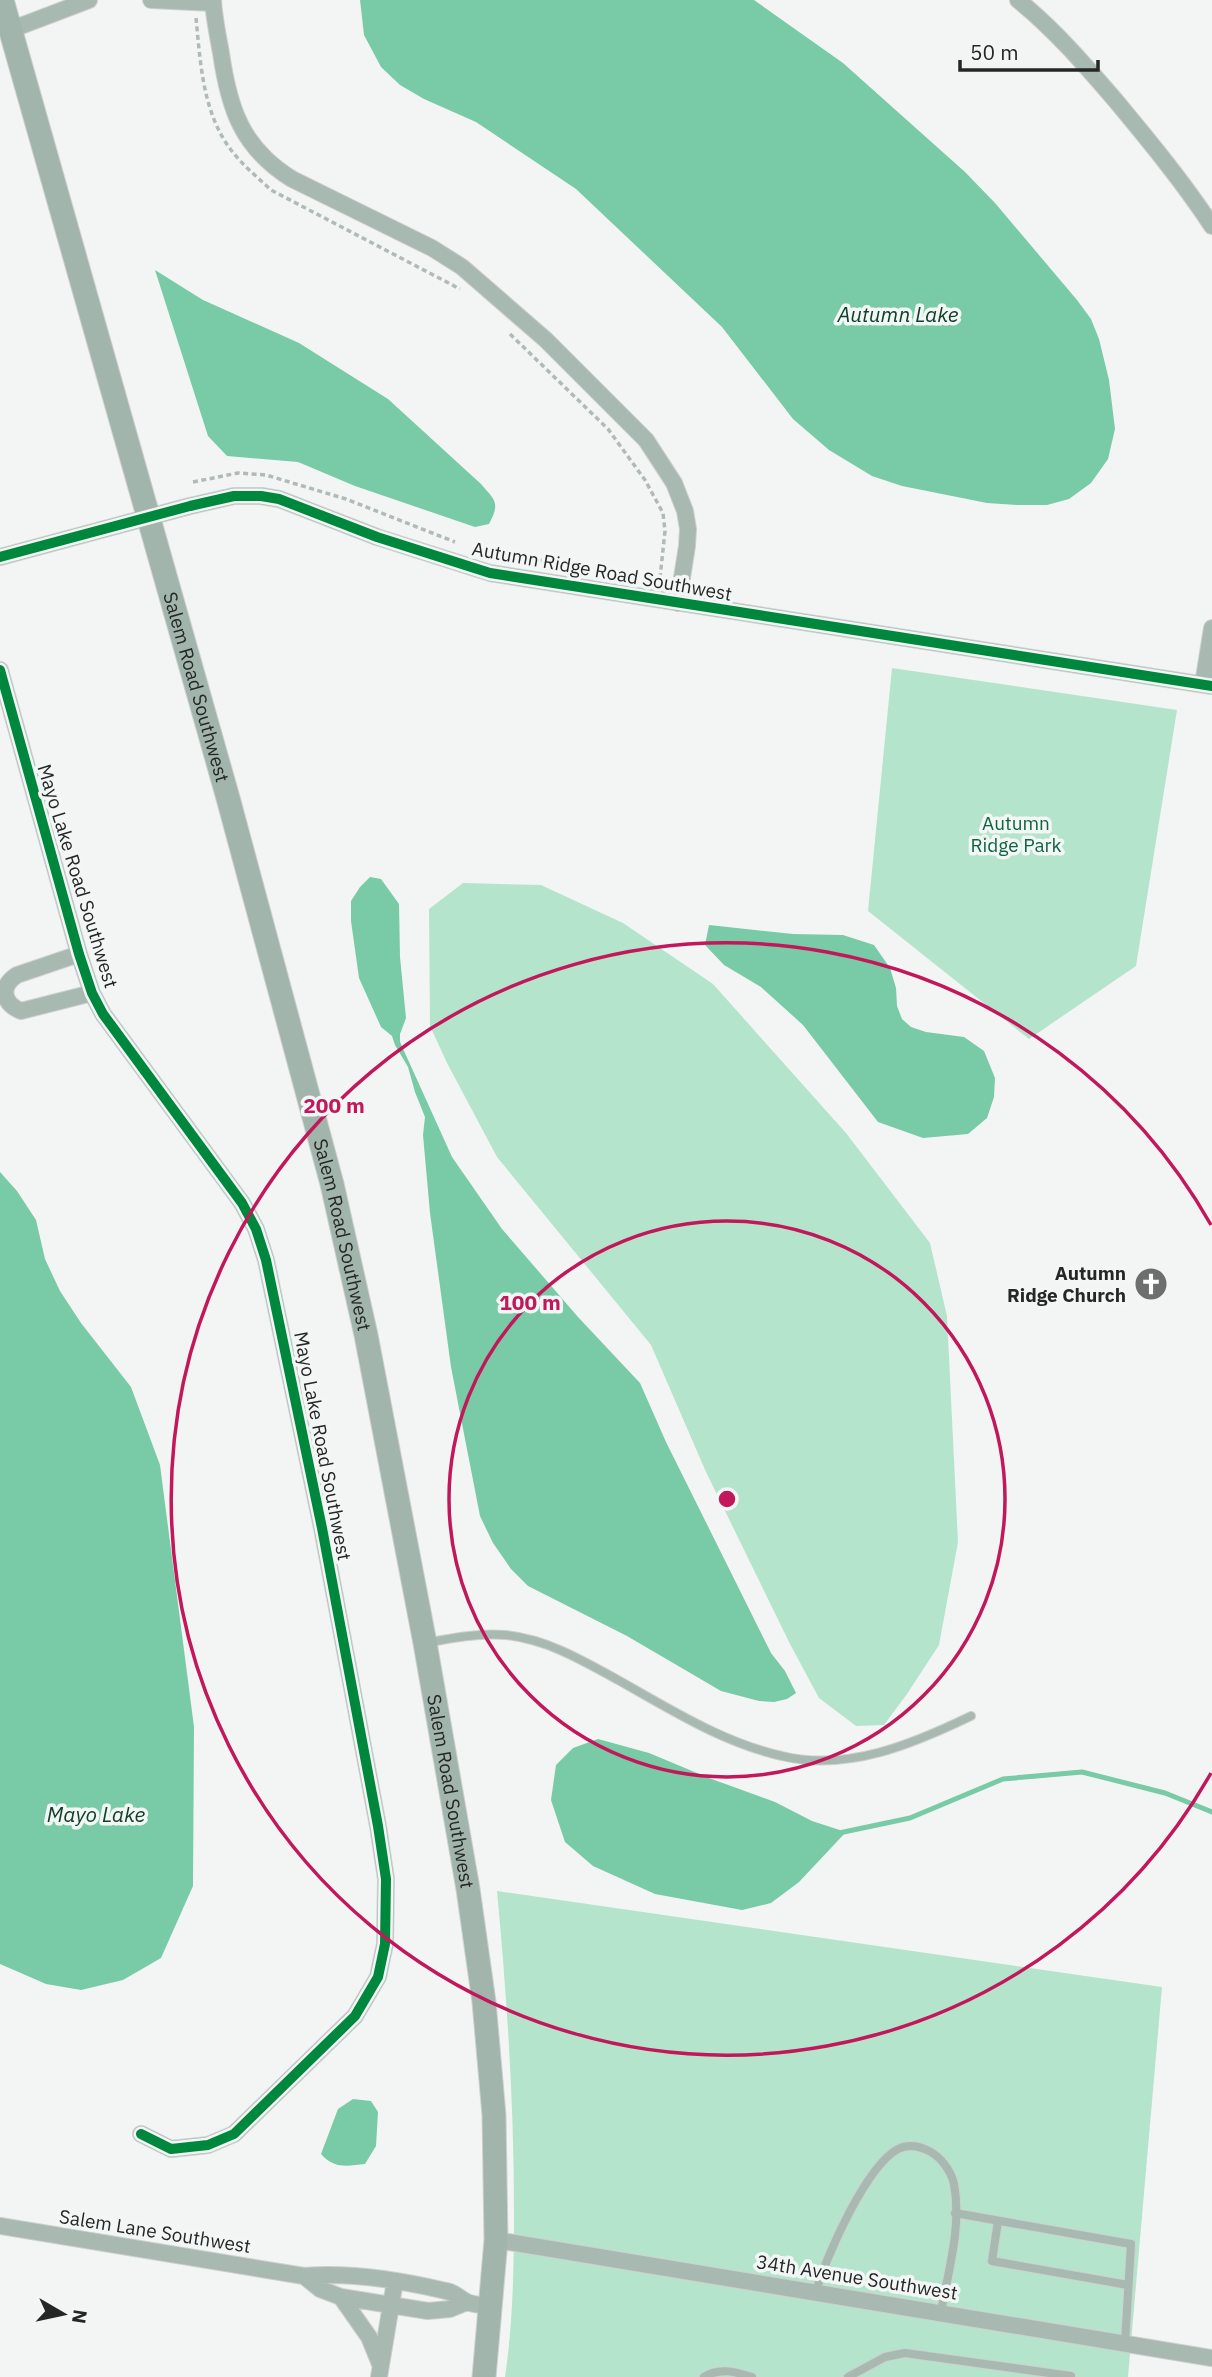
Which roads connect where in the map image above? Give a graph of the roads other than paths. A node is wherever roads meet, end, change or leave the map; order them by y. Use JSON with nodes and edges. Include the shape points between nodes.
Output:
{"nodes":[{"id":1,"x":2,"y":0,"type":"edge"},
{"id":2,"x":89,"y":0,"type":"edge"},
{"id":3,"x":151,"y":0,"type":"edge"},
{"id":4,"x":1018,"y":0,"type":"edge"},
{"id":5,"x":213,"y":2,"type":"edge"},
{"id":6,"x":10,"y":30,"type":"junction"},
{"id":7,"x":1212,"y":226,"type":"edge"},
{"id":8,"x":148,"y":517,"type":"junction"},
{"id":9,"x":0,"y":557,"type":"edge"},
{"id":10,"x":678,"y":603,"type":"junction"},
{"id":11,"x":1212,"y":628,"type":"edge"},
{"id":12,"x":0,"y":670,"type":"edge"},
{"id":13,"x":1208,"y":685,"type":"edge"},
{"id":14,"x":79,"y":954,"type":"junction"},
{"id":15,"x":92,"y":993,"type":"junction"},
{"id":16,"x":425,"y":1643,"type":"junction"},
{"id":17,"x":971,"y":1716,"type":"dead end"},
{"id":18,"x":141,"y":2134,"type":"dead end"},
{"id":19,"x":955,"y":2213,"type":"junction"},
{"id":20,"x":998,"y":2221,"type":"junction"},
{"id":21,"x":0,"y":2226,"type":"edge"},
{"id":22,"x":496,"y":2240,"type":"junction"},
{"id":23,"x":304,"y":2276,"type":"junction"},
{"id":24,"x":396,"y":2281,"type":"junction"},
{"id":25,"x":1128,"y":2285,"type":"junction"},
{"id":26,"x":816,"y":2291,"type":"junction"},
{"id":27,"x":341,"y":2297,"type":"junction"},
{"id":28,"x":467,"y":2302,"type":"junction"},
{"id":29,"x":391,"y":2305,"type":"junction"},
{"id":30,"x":492,"y":2307,"type":"junction"},
{"id":31,"x":941,"y":2312,"type":"junction"},
{"id":32,"x":1125,"y":2343,"type":"junction"},
{"id":33,"x":1212,"y":2358,"type":"edge"},
{"id":34,"x":379,"y":2371,"type":"edge"},
{"id":35,"x":1071,"y":2376,"type":"edge"},
{"id":36,"x":484,"y":2377,"type":"edge"},
{"id":37,"x":704,"y":2377,"type":"edge"},
{"id":38,"x":752,"y":2377,"type":"edge"},
{"id":39,"x":848,"y":2377,"type":"edge"}],
"edges":[{"from":1,"to":6,"type":"main road","name":"Salem Road Southwest"},
{"from":2,"to":6,"type":"street"},
{"from":3,"to":5,"type":"street"},
{"from":4,"to":7,"type":"street","via":[[1091,72],[1164,158]]},
{"from":5,"to":10,"type":"street","via":[[230,102],[252,145],[272,166],[462,267],[546,340],[646,440],[674,483],[685,510],[687,546]]},
{"from":6,"to":8,"type":"main road","name":"Salem Road Southwest"},
{"from":8,"to":9,"type":"street","name":"Autumn Ridge Road Southwest"},
{"from":8,"to":10,"type":"street","name":"Autumn Ridge Road Southwest","via":[[234,496],[261,496],[474,569]]},
{"from":8,"to":16,"type":"main road","name":"Salem Road Southwest","via":[[332,1184]]},
{"from":10,"to":13,"type":"street","name":"Autumn Ridge Road Southwest"},
{"from":11,"to":13,"type":"street"},
{"from":12,"to":14,"type":"street","name":"Mayo Lake Road Southwest"},
{"from":14,"to":15,"type":"street","name":"Mayo Lake Road Southwest"},
{"from":14,"to":15,"type":"street","name":"Mayo Lake Road Southwest","via":[[8,980],[6,1001],[21,1011]]},
{"from":15,"to":18,"type":"street","name":"Mayo Lake Road Southwest","via":[[120,1039],[242,1203],[267,1260],[386,1879],[385,1944],[378,1977],[355,2016],[234,2134],[208,2145],[171,2149]]},
{"from":16,"to":17,"type":"lane","via":[[471,1635],[533,1640],[587,1662],[705,1728],[782,1757],[839,1759],[875,1754],[929,1737]]},
{"from":16,"to":22,"type":"main road","name":"Salem Road Southwest","via":[[484,2002],[494,2115]]},
{"from":19,"to":20,"type":"lane"},
{"from":19,"to":26,"type":"lane","via":[[953,2182],[946,2165],[923,2148],[896,2149],[861,2193],[824,2263]]},
{"from":19,"to":31,"type":"lane"},
{"from":20,"to":25,"type":"lane","via":[[1131,2244]]},
{"from":20,"to":25,"type":"lane","via":[[992,2261]]},
{"from":21,"to":23,"type":"street","name":"Salem Lane Southwest"},
{"from":22,"to":26,"type":"street","name":"34th Avenue Southwest"},
{"from":22,"to":30,"type":"main road","name":"Salem Road Southwest"},
{"from":23,"to":24,"type":"street","name":"Salem Lane Southwest","via":[[345,2274]]},
{"from":23,"to":27,"type":"street","name":"Salem Lane Southwest"},
{"from":24,"to":28,"type":"street","name":"Salem Lane Southwest","via":[[448,2291]]},
{"from":24,"to":29,"type":"street"},
{"from":25,"to":32,"type":"lane"},
{"from":26,"to":31,"type":"street","name":"34th Avenue Southwest"},
{"from":27,"to":29,"type":"street","name":"Salem Lane Southwest"},
{"from":27,"to":34,"type":"street","via":[[369,2337]]},
{"from":28,"to":29,"type":"street","name":"Salem Lane Southwest","via":[[428,2311]]},
{"from":28,"to":30,"type":"street","name":"Salem Lane Southwest"},
{"from":29,"to":34,"type":"street"},
{"from":30,"to":36,"type":"main road","name":"Salem Road Southwest"},
{"from":31,"to":32,"type":"street","name":"34th Avenue Southwest"},
{"from":32,"to":33,"type":"street","name":"34th Avenue Southwest"},
{"from":35,"to":39,"type":"lane","via":[[905,2353],[885,2357]]},
{"from":37,"to":38,"type":"lane","via":[[721,2371]]}]}
